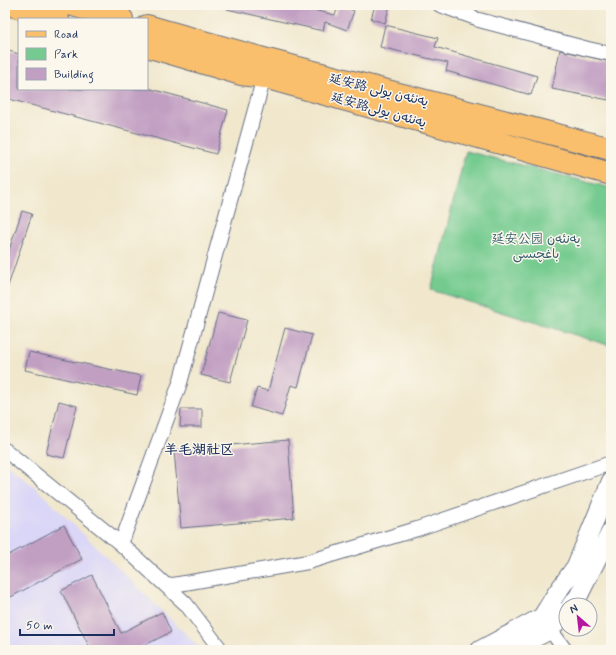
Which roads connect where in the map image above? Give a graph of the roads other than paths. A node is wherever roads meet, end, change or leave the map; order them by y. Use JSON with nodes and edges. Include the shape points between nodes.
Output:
{"nodes":[{"id":1,"x":11,"y":5,"type":"edge"},
{"id":2,"x":72,"y":5,"type":"edge"},
{"id":3,"x":440,"y":5,"type":"edge"},
{"id":4,"x":55,"y":18,"type":"edge"},
{"id":5,"x":118,"y":18,"type":"edge"},
{"id":6,"x":148,"y":26,"type":"edge"},
{"id":7,"x":148,"y":46,"type":"edge"},
{"id":8,"x":611,"y":54,"type":"edge"},
{"id":9,"x":264,"y":77,"type":"junction"},
{"id":10,"x":611,"y":149,"type":"edge"},
{"id":11,"x":611,"y":174,"type":"edge"},
{"id":12,"x":5,"y":450,"type":"edge"},
{"id":13,"x":611,"y":463,"type":"edge"},
{"id":14,"x":611,"y":481,"type":"edge"},
{"id":15,"x":611,"y":531,"type":"edge"},
{"id":16,"x":121,"y":544,"type":"junction"},
{"id":17,"x":167,"y":586,"type":"junction"},
{"id":18,"x":578,"y":597,"type":"edge"},
{"id":19,"x":558,"y":616,"type":"edge"},
{"id":20,"x":546,"y":624,"type":"junction"},
{"id":21,"x":221,"y":650,"type":"edge"},
{"id":22,"x":480,"y":650,"type":"edge"},
{"id":23,"x":512,"y":650,"type":"edge"},
{"id":24,"x":565,"y":650,"type":"edge"}],
"edges":[{"from":1,"to":4,"type":"main road"},
{"from":2,"to":5,"type":"main road"},
{"from":3,"to":8,"type":"street","via":[[476,18]]},
{"from":6,"to":10,"type":"main road","name":"延安路 يەنئەن يولى"},
{"from":7,"to":9,"type":"main road","name":"延安路يەنئەن يولى","via":[[241,74]]},
{"from":9,"to":11,"type":"main road","name":"延安路يەنئەن يولى"},
{"from":9,"to":16,"type":"street","via":[[180,383]]},
{"from":12,"to":16,"type":"street"},
{"from":13,"to":17,"type":"street","via":[[417,529],[308,562]]},
{"from":14,"to":20,"type":"street","via":[[576,566],[556,594]]},
{"from":15,"to":18,"type":"street"},
{"from":16,"to":17,"type":"street"},
{"from":17,"to":21,"type":"street","via":[[186,604]]},
{"from":19,"to":20,"type":"street"},
{"from":20,"to":22,"type":"street"},
{"from":20,"to":23,"type":"street"},
{"from":20,"to":24,"type":"street"}]}
